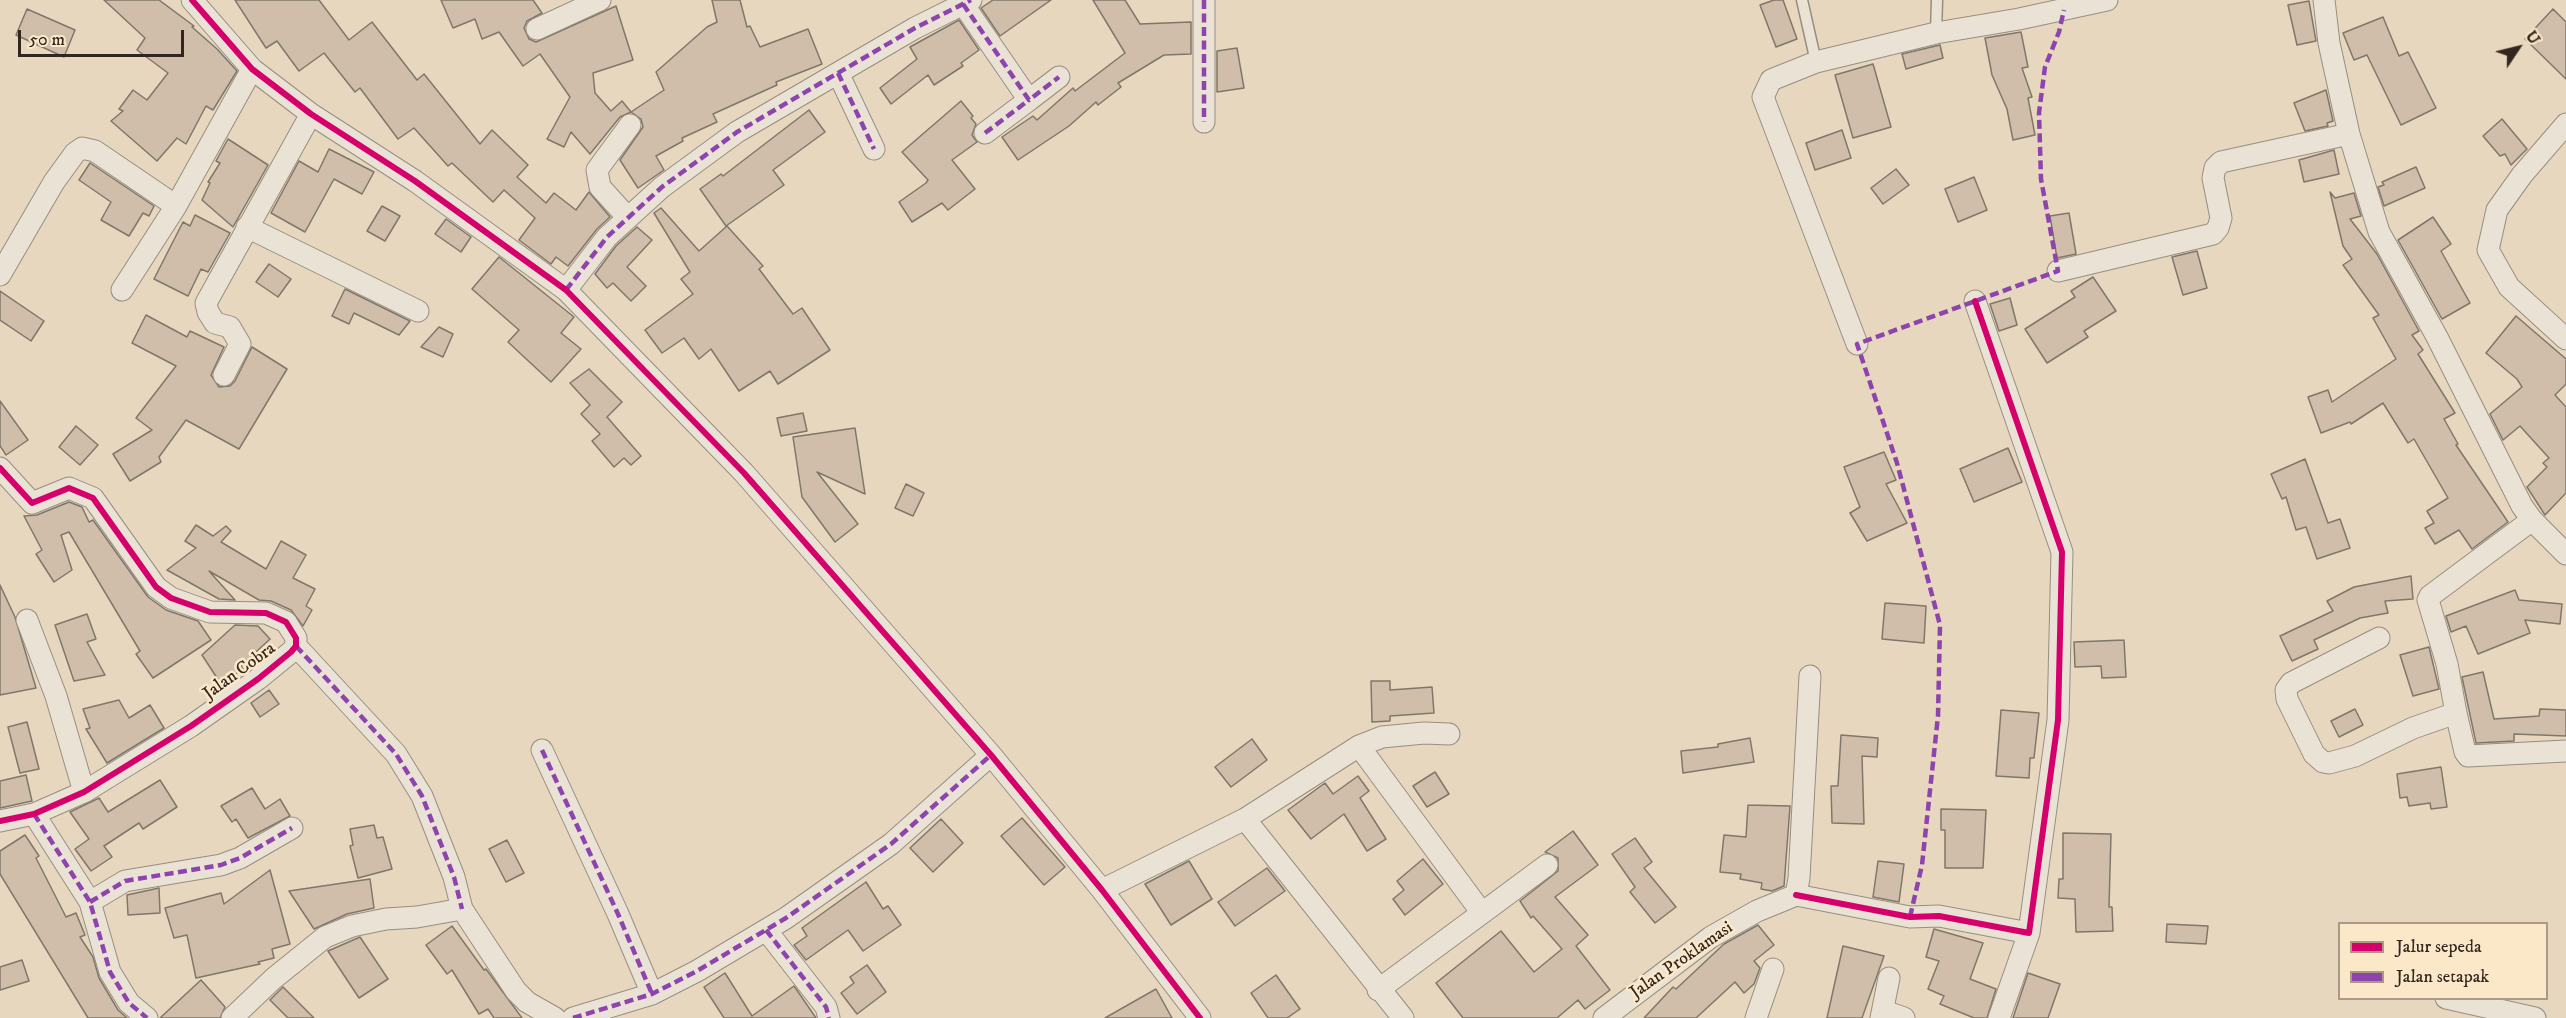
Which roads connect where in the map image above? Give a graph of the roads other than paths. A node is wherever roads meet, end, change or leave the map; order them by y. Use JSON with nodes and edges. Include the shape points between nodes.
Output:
{"nodes":[{"id":1,"x":192,"y":0,"type":"edge"},
{"id":2,"x":600,"y":0,"type":"edge"},
{"id":3,"x":1204,"y":0,"type":"edge"},
{"id":4,"x":1802,"y":0,"type":"edge"},
{"id":5,"x":1937,"y":0,"type":"edge"},
{"id":6,"x":2107,"y":0,"type":"edge"},
{"id":7,"x":2324,"y":0,"type":"edge"},
{"id":8,"x":967,"y":2,"type":"edge"},
{"id":9,"x":2086,"y":2,"type":"edge"},
{"id":10,"x":537,"y":29,"type":"dead end"},
{"id":11,"x":1936,"y":33,"type":"junction"},
{"id":12,"x":1816,"y":62,"type":"junction"},
{"id":13,"x":252,"y":69,"type":"junction"},
{"id":14,"x":838,"y":73,"type":"junction"},
{"id":15,"x":1059,"y":77,"type":"dead end"},
{"id":16,"x":1029,"y":100,"type":"junction"},
{"id":17,"x":311,"y":114,"type":"junction"},
{"id":18,"x":1204,"y":122,"type":"dead end"},
{"id":19,"x":2566,"y":124,"type":"edge"},
{"id":20,"x":630,"y":126,"type":"dead end"},
{"id":21,"x":985,"y":133,"type":"dead end"},
{"id":22,"x":2349,"y":134,"type":"junction"},
{"id":23,"x":873,"y":149,"type":"dead end"},
{"id":24,"x":176,"y":206,"type":"junction"},
{"id":25,"x":628,"y":218,"type":"junction"},
{"id":26,"x":247,"y":227,"type":"junction"},
{"id":27,"x":2058,"y":271,"type":"dead end"},
{"id":28,"x":0,"y":275,"type":"edge"},
{"id":29,"x":122,"y":290,"type":"dead end"},
{"id":30,"x":566,"y":290,"type":"junction"},
{"id":31,"x":1975,"y":301,"type":"dead end"},
{"id":32,"x":418,"y":311,"type":"dead end"},
{"id":33,"x":2566,"y":339,"type":"edge"},
{"id":34,"x":1857,"y":344,"type":"dead end"},
{"id":35,"x":224,"y":375,"type":"dead end"},
{"id":36,"x":0,"y":468,"type":"edge"},
{"id":37,"x":2532,"y":520,"type":"junction"},
{"id":38,"x":2566,"y":554,"type":"edge"},
{"id":39,"x":27,"y":620,"type":"dead end"},
{"id":40,"x":2379,"y":638,"type":"dead end"},
{"id":41,"x":296,"y":646,"type":"junction"},
{"id":42,"x":1810,"y":676,"type":"dead end"},
{"id":43,"x":2456,"y":713,"type":"junction"},
{"id":44,"x":1449,"y":734,"type":"dead end"},
{"id":45,"x":1359,"y":746,"type":"junction"},
{"id":46,"x":542,"y":750,"type":"dead end"},
{"id":47,"x":2566,"y":751,"type":"edge"},
{"id":48,"x":991,"y":755,"type":"junction"},
{"id":49,"x":84,"y":792,"type":"junction"},
{"id":50,"x":34,"y":814,"type":"junction"},
{"id":51,"x":1245,"y":819,"type":"junction"},
{"id":52,"x":0,"y":821,"type":"edge"},
{"id":53,"x":292,"y":828,"type":"dead end"},
{"id":54,"x":1547,"y":865,"type":"dead end"},
{"id":55,"x":1102,"y":890,"type":"junction"},
{"id":56,"x":1796,"y":895,"type":"junction"},
{"id":57,"x":90,"y":902,"type":"junction"},
{"id":58,"x":462,"y":909,"type":"junction"},
{"id":59,"x":1482,"y":913,"type":"junction"},
{"id":60,"x":766,"y":930,"type":"junction"},
{"id":61,"x":2030,"y":933,"type":"junction"},
{"id":62,"x":1773,"y":969,"type":"dead end"},
{"id":63,"x":1889,"y":978,"type":"dead end"},
{"id":64,"x":1378,"y":990,"type":"junction"},
{"id":65,"x":652,"y":994,"type":"junction"},
{"id":66,"x":2451,"y":1000,"type":"edge"},
{"id":67,"x":1882,"y":1014,"type":"edge"},
{"id":68,"x":147,"y":1018,"type":"edge"},
{"id":69,"x":232,"y":1018,"type":"edge"},
{"id":70,"x":555,"y":1018,"type":"edge"},
{"id":71,"x":573,"y":1018,"type":"edge"},
{"id":72,"x":829,"y":1018,"type":"edge"},
{"id":73,"x":1200,"y":1018,"type":"edge"},
{"id":74,"x":1403,"y":1018,"type":"edge"},
{"id":75,"x":1604,"y":1018,"type":"edge"},
{"id":76,"x":1756,"y":1018,"type":"edge"},
{"id":77,"x":1904,"y":1018,"type":"edge"},
{"id":78,"x":2000,"y":1018,"type":"edge"},
{"id":79,"x":2535,"y":1018,"type":"edge"}],
"edges":[{"from":1,"to":13,"type":"street"},
{"from":2,"to":10,"type":"street"},
{"from":3,"to":18,"type":"street"},
{"from":4,"to":12,"type":"lane"},
{"from":5,"to":11,"type":"lane"},
{"from":6,"to":9,"type":"street"},
{"from":7,"to":22,"type":"street"},
{"from":8,"to":14,"type":"street"},
{"from":8,"to":16,"type":"street"},
{"from":9,"to":11,"type":"street"},
{"from":11,"to":12,"type":"street"},
{"from":12,"to":34,"type":"street","via":[[1771,80],[1763,97]]},
{"from":13,"to":17,"type":"street"},
{"from":13,"to":24,"type":"street"},
{"from":14,"to":23,"type":"street"},
{"from":14,"to":25,"type":"street","via":[[737,132],[662,187]]},
{"from":15,"to":16,"type":"street"},
{"from":16,"to":21,"type":"street"},
{"from":17,"to":26,"type":"street"},
{"from":17,"to":30,"type":"street","via":[[415,181]]},
{"from":19,"to":33,"type":"street","via":[[2497,210],[2488,250],[2509,287]]},
{"from":20,"to":25,"type":"street","via":[[597,170],[600,187]]},
{"from":22,"to":27,"type":"street","via":[[2221,162],[2213,178],[2221,218],[2212,234]]},
{"from":22,"to":37,"type":"street","via":[[2379,232]]},
{"from":24,"to":28,"type":"street","via":[[95,151],[82,148],[54,183]]},
{"from":24,"to":29,"type":"street"},
{"from":25,"to":30,"type":"street","via":[[607,237]]},
{"from":26,"to":32,"type":"street"},
{"from":26,"to":35,"type":"street","via":[[207,303],[215,323],[230,327],[240,344]]},
{"from":30,"to":48,"type":"street","via":[[744,473]]},
{"from":31,"to":61,"type":"street","via":[[2062,552],[2058,720]]},
{"from":36,"to":41,"type":"street","name":"Jalan Cobra","via":[[32,503],[69,488],[93,498],[164,593],[210,612],[252,612],[278,618],[293,629]]},
{"from":37,"to":38,"type":"street"},
{"from":37,"to":43,"type":"street","via":[[2428,600],[2447,664]]},
{"from":39,"to":49,"type":"street","via":[[56,696]]},
{"from":40,"to":43,"type":"street","via":[[2291,683],[2286,690],[2314,754],[2323,762],[2338,761]]},
{"from":41,"to":49,"type":"street","name":"Jalan Cobra","via":[[258,679],[191,726]]},
{"from":41,"to":58,"type":"street","via":[[396,754],[422,796],[454,877]]},
{"from":42,"to":56,"type":"street"},
{"from":43,"to":47,"type":"street","via":[[2468,756]]},
{"from":44,"to":45,"type":"street","via":[[1382,737]]},
{"from":45,"to":51,"type":"street"},
{"from":45,"to":59,"type":"street"},
{"from":46,"to":65,"type":"street"},
{"from":48,"to":55,"type":"street"},
{"from":48,"to":60,"type":"street","via":[[891,844]]},
{"from":49,"to":50,"type":"street","name":"Jalan Cobra"},
{"from":50,"to":52,"type":"street","name":"Jalan Cobra"},
{"from":50,"to":57,"type":"street"},
{"from":51,"to":55,"type":"street"},
{"from":51,"to":64,"type":"street"},
{"from":53,"to":57,"type":"street","via":[[240,858],[125,881]]},
{"from":54,"to":59,"type":"street"},
{"from":55,"to":73,"type":"street"},
{"from":56,"to":61,"type":"street","via":[[1910,917],[1939,916]]},
{"from":56,"to":75,"type":"street","name":"Jalan Proklamasi","via":[[1711,937]]},
{"from":57,"to":68,"type":"street","via":[[110,972],[129,1003]]},
{"from":58,"to":69,"type":"street","via":[[386,919],[325,937],[280,972]]},
{"from":58,"to":70,"type":"street","via":[[516,991]]},
{"from":59,"to":64,"type":"street"},
{"from":60,"to":65,"type":"street"},
{"from":60,"to":72,"type":"street","via":[[826,1007]]},
{"from":61,"to":78,"type":"street"},
{"from":62,"to":76,"type":"street"},
{"from":63,"to":67,"type":"street"},
{"from":64,"to":74,"type":"street"},
{"from":65,"to":71,"type":"street"},
{"from":66,"to":79,"type":"street"},
{"from":67,"to":77,"type":"street"}]}
